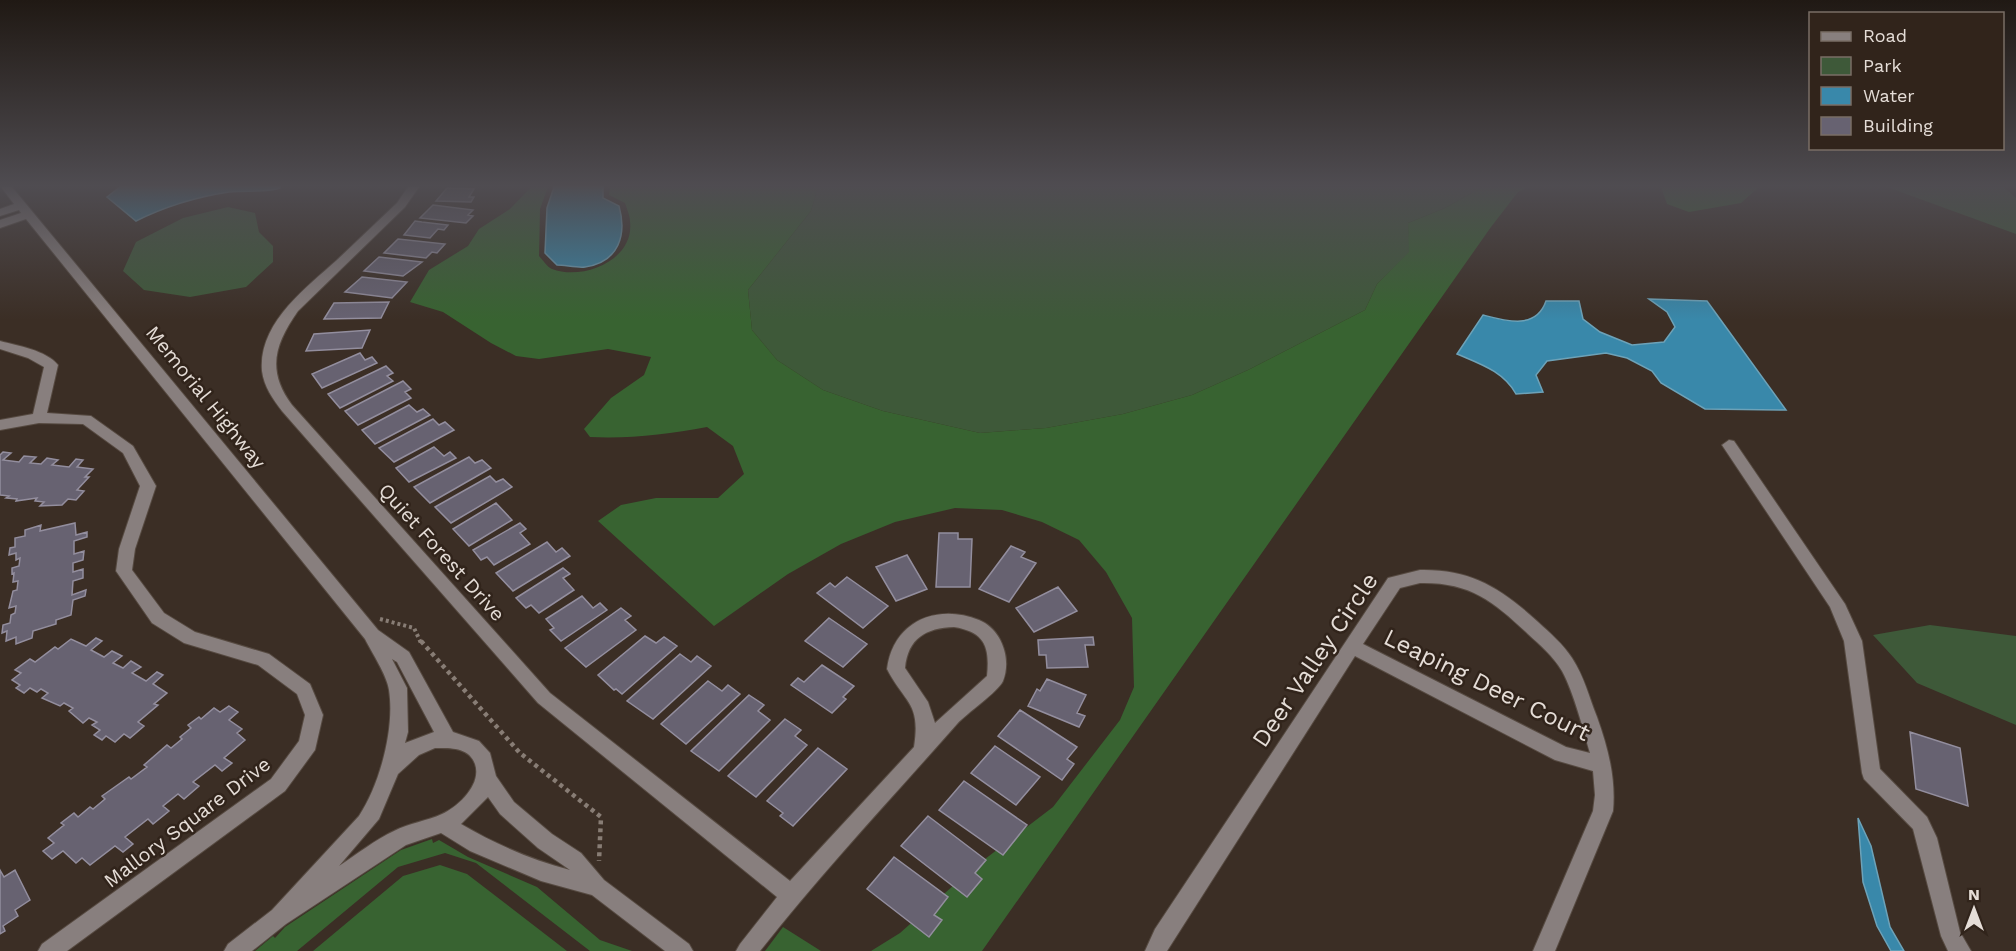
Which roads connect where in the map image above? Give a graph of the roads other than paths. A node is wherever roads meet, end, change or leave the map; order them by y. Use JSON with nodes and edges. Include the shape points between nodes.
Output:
{"nodes":[{"id":1,"x":42,"y":231,"type":"edge"},
{"id":2,"x":373,"y":231,"type":"edge"},
{"id":3,"x":0,"y":345,"type":"edge"},
{"id":4,"x":39,"y":418,"type":"junction"},
{"id":5,"x":0,"y":425,"type":"edge"},
{"id":6,"x":1729,"y":444,"type":"dead end"},
{"id":7,"x":372,"y":634,"type":"junction"},
{"id":8,"x":1352,"y":646,"type":"junction"},
{"id":9,"x":447,"y":739,"type":"junction"},
{"id":10,"x":922,"y":752,"type":"junction"},
{"id":11,"x":1601,"y":765,"type":"junction"},
{"id":12,"x":390,"y":768,"type":"junction"},
{"id":13,"x":485,"y":777,"type":"junction"},
{"id":14,"x":443,"y":824,"type":"junction"},
{"id":15,"x":597,"y":887,"type":"junction"},
{"id":16,"x":791,"y":895,"type":"junction"},
{"id":17,"x":279,"y":917,"type":"junction"},
{"id":18,"x":49,"y":951,"type":"edge"},
{"id":19,"x":235,"y":951,"type":"edge"},
{"id":20,"x":682,"y":951,"type":"edge"},
{"id":21,"x":747,"y":951,"type":"edge"},
{"id":22,"x":1156,"y":951,"type":"edge"},
{"id":23,"x":1544,"y":951,"type":"edge"},
{"id":24,"x":1960,"y":951,"type":"edge"}],
"edges":[{"from":1,"to":7,"type":"street","name":"Memorial Highway"},
{"from":2,"to":16,"type":"street","name":"Quiet Forest Drive","via":[[293,308],[279,329],[271,348],[269,370],[273,390],[544,698]]},
{"from":3,"to":4,"type":"street","via":[[51,365]]},
{"from":4,"to":5,"type":"street","name":"Mallory Square Drive"},
{"from":4,"to":18,"type":"street","name":"Mallory Square Drive","via":[[86,419],[128,450],[148,486],[124,571],[158,618],[190,638],[263,659],[304,689],[314,715],[308,744],[278,785]]},
{"from":6,"to":24,"type":"street","via":[[1837,604],[1853,641],[1871,772],[1920,823],[1951,936]]},
{"from":7,"to":9,"type":"street","name":"Memorial Highway","via":[[403,657]]},
{"from":7,"to":12,"type":"street","name":"Memorial Highway","via":[[398,688],[399,732]]},
{"from":8,"to":11,"type":"street","name":"Leaping Deer Court","via":[[1562,754]]},
{"from":8,"to":11,"type":"street","name":"Deer Valley Circle","via":[[1394,582],[1406,577],[1443,577],[1486,589],[1559,652],[1568,665]]},
{"from":8,"to":22,"type":"street","name":"Deer Valley Circle","via":[[1162,936]]},
{"from":9,"to":12,"type":"street","via":[[420,745]]},
{"from":9,"to":13,"type":"street","via":[[469,742],[480,751]]},
{"from":10,"to":10,"type":"street","via":[[954,715],[995,679],[998,656],[988,634],[966,621],[938,621],[914,630],[900,647],[896,669],[922,707],[926,725]]},
{"from":10,"to":16,"type":"street"},
{"from":11,"to":23,"type":"street","name":"Deer Valley Circle","via":[[1606,795],[1603,811]]},
{"from":12,"to":17,"type":"street","name":"Memorial Highway","via":[[377,805],[366,822]]},
{"from":13,"to":14,"type":"street","via":[[471,804]]},
{"from":13,"to":15,"type":"street","via":[[507,808],[574,861]]},
{"from":14,"to":15,"type":"street","via":[[477,844],[548,874]]},
{"from":14,"to":17,"type":"street","via":[[399,838]]},
{"from":15,"to":20,"type":"street"},
{"from":16,"to":21,"type":"street"},
{"from":17,"to":19,"type":"street"}]}
